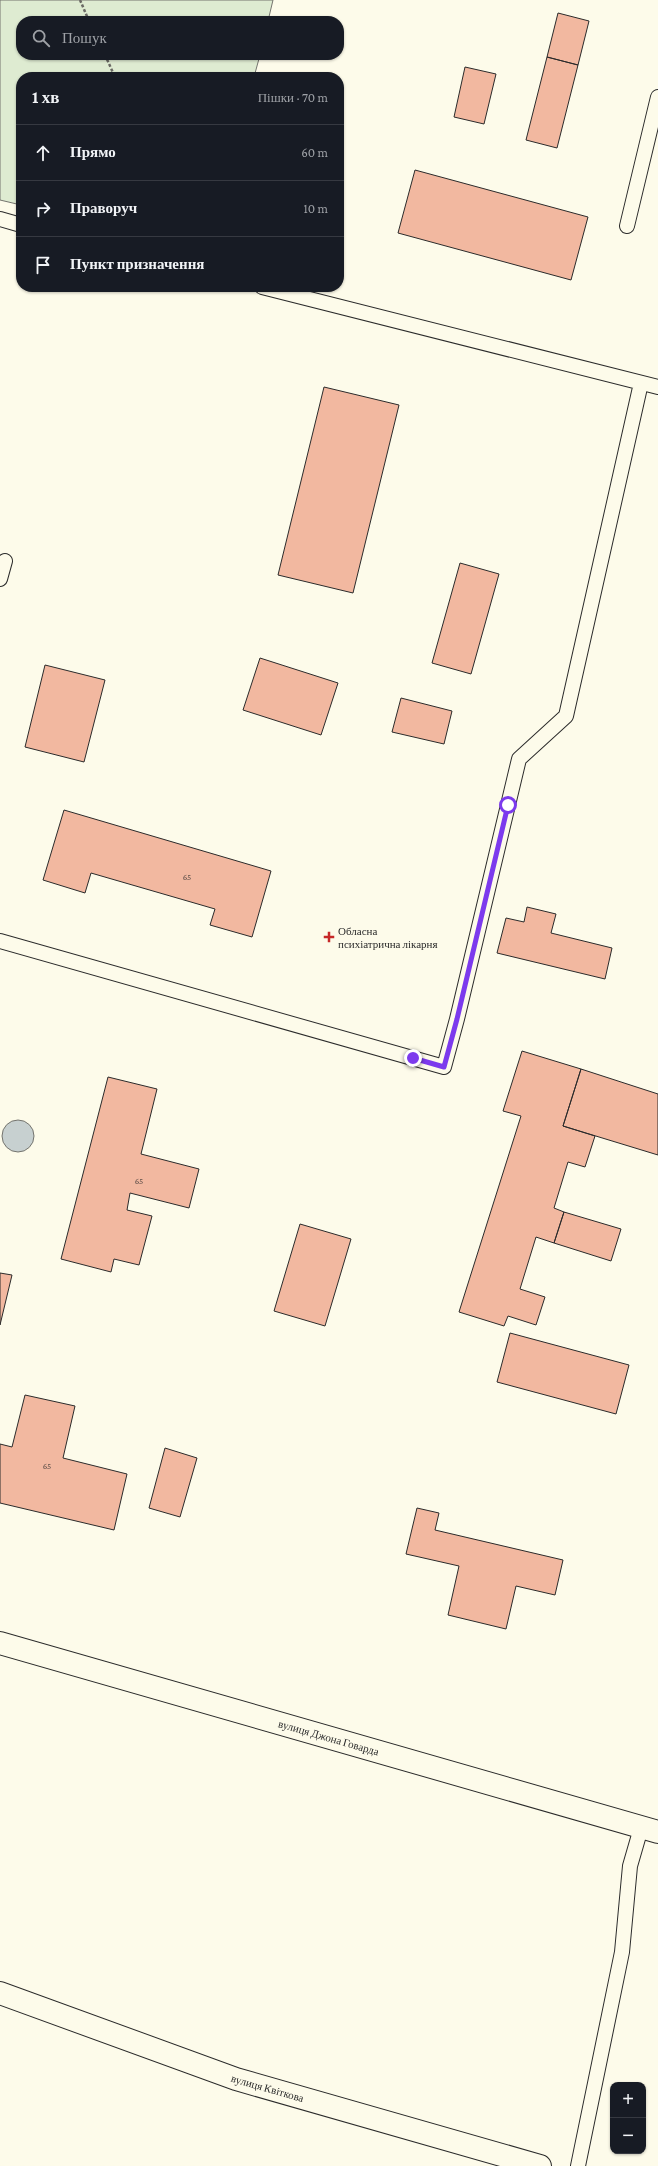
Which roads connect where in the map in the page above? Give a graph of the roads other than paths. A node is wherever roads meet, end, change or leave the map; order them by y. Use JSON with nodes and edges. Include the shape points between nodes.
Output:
{"nodes":[{"id":1,"x":658,"y":97,"type":"edge"},
{"id":2,"x":0,"y":219,"type":"edge"},
{"id":3,"x":16,"y":224,"type":"edge"},
{"id":4,"x":627,"y":226,"type":"dead end"},
{"id":5,"x":282,"y":292,"type":"edge"},
{"id":6,"x":641,"y":383,"type":"junction"},
{"id":7,"x":658,"y":387,"type":"edge"},
{"id":8,"x":5,"y":560,"type":"dead end"},
{"id":9,"x":0,"y":579,"type":"edge"},
{"id":10,"x":0,"y":941,"type":"edge"},
{"id":11,"x":0,"y":1643,"type":"edge"},
{"id":12,"x":652,"y":1825,"type":"edge"},
{"id":13,"x":0,"y":1993,"type":"edge"},
{"id":14,"x":540,"y":2166,"type":"edge"},
{"id":15,"x":578,"y":2166,"type":"edge"}],
"edges":[{"from":1,"to":4,"type":"lane"},
{"from":2,"to":3,"type":"lane"},
{"from":5,"to":6,"type":"lane"},
{"from":6,"to":7,"type":"lane"},
{"from":6,"to":10,"type":"lane","via":[[566,716],[519,759],[444,1067]]},
{"from":8,"to":9,"type":"lane"},
{"from":11,"to":12,"type":"street","name":"вулиця Джона Говарда"},
{"from":12,"to":15,"type":"lane","via":[[630,1866],[622,1952]]},
{"from":13,"to":14,"type":"street","name":"вулиця Квіткова","via":[[236,2079]]}]}
